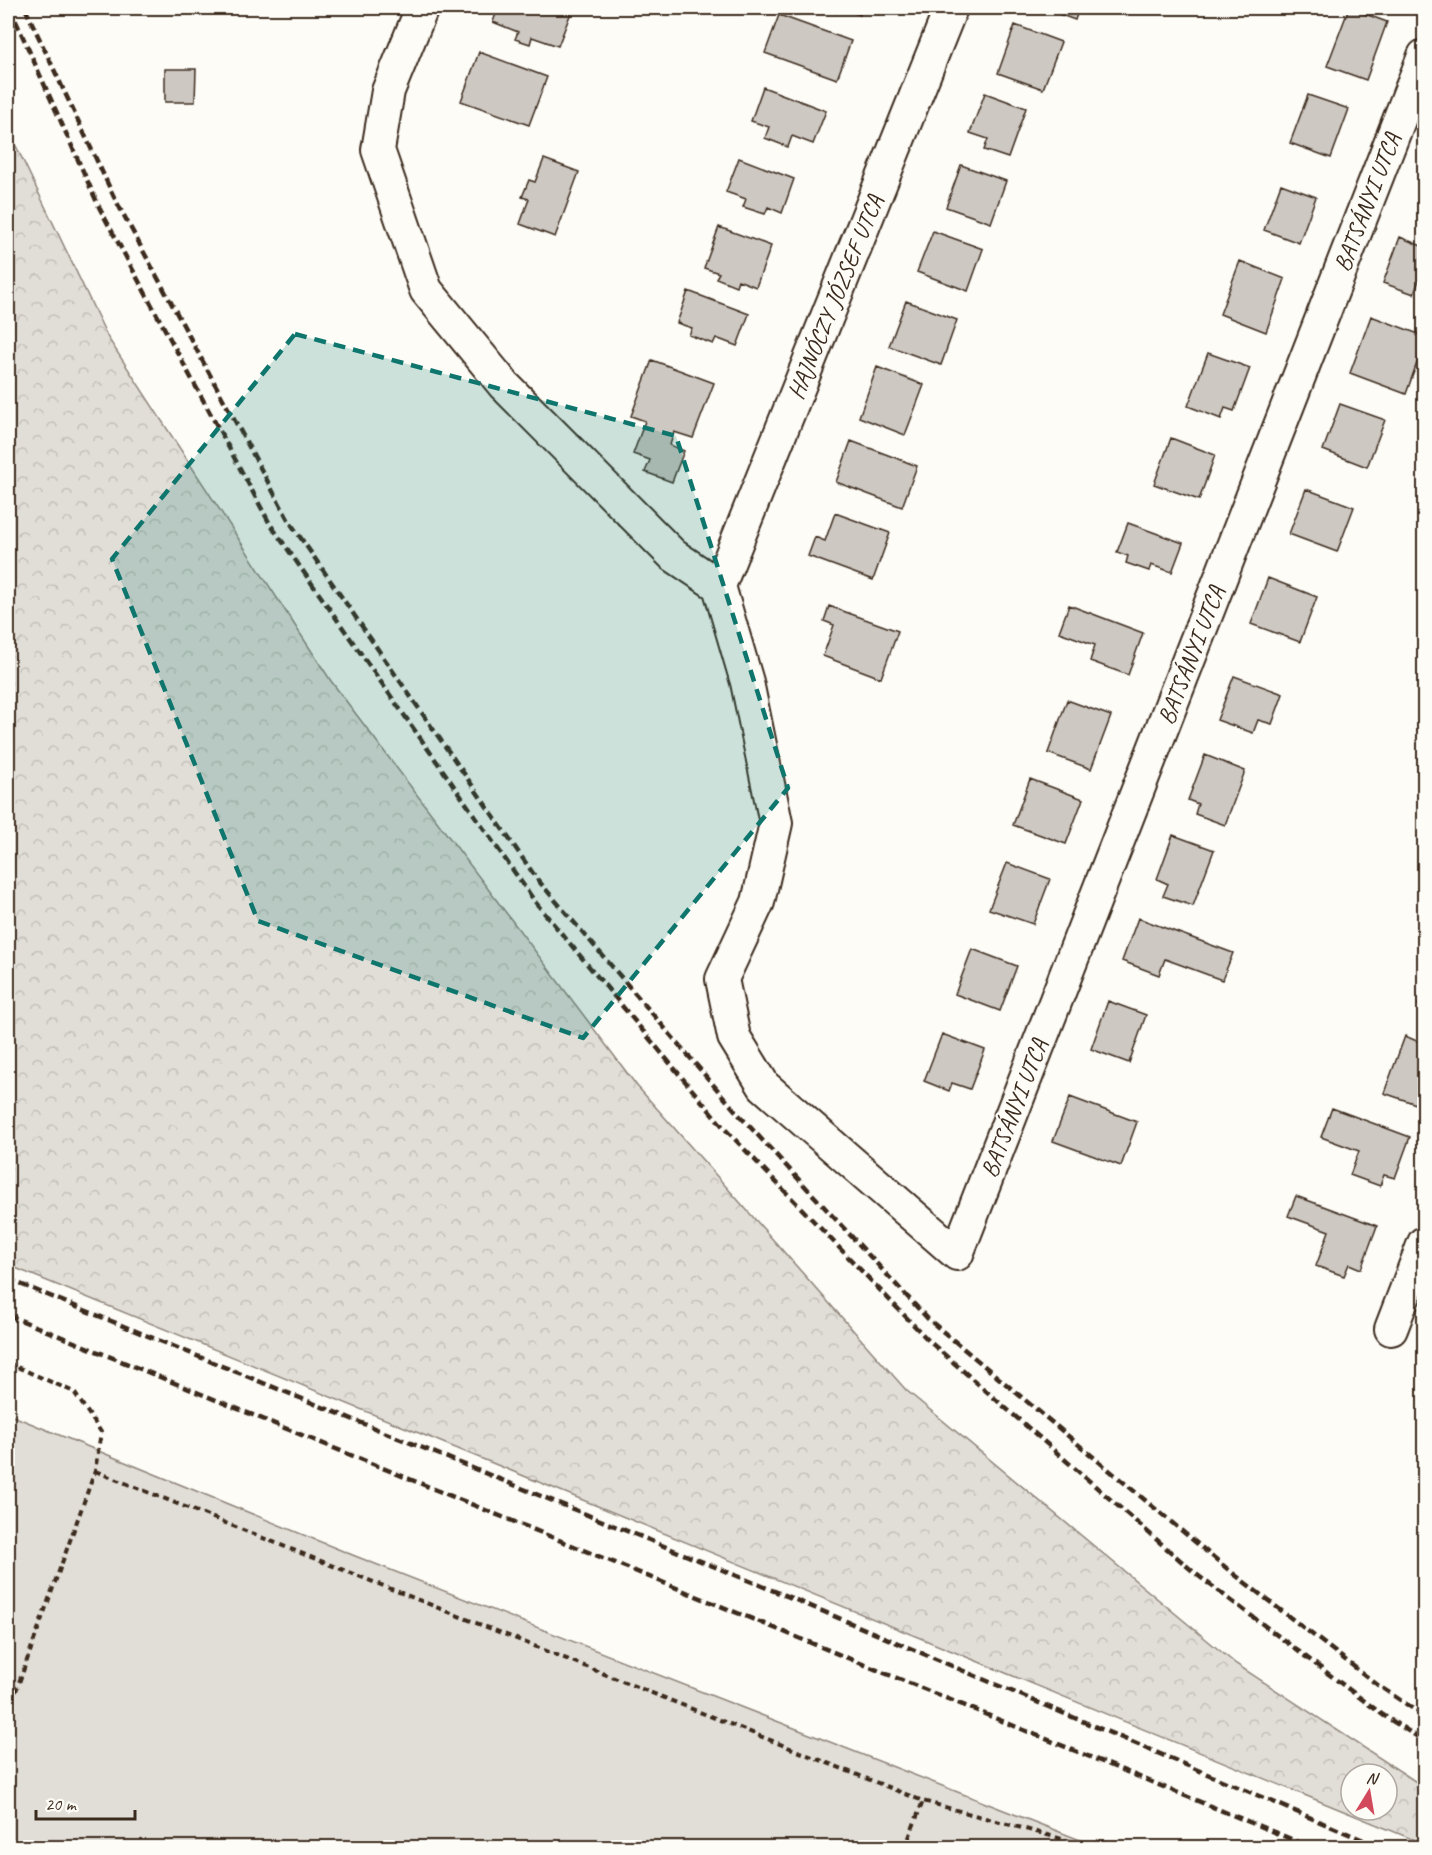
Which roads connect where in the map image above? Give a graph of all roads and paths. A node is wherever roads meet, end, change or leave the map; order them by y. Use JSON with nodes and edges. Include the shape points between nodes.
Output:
{"nodes":[{"id":1,"x":422,"y":8,"type":"edge"},
{"id":2,"x":951,"y":8,"type":"edge"},
{"id":3,"x":1425,"y":56,"type":"edge"},
{"id":4,"x":719,"y":586,"type":"junction"},
{"id":5,"x":1425,"y":1243,"type":"edge"},
{"id":6,"x":1391,"y":1329,"type":"dead end"},
{"id":7,"x":8,"y":1363,"type":"edge"},
{"id":8,"x":95,"y":1471,"type":"junction"},
{"id":9,"x":8,"y":1713,"type":"edge"},
{"id":10,"x":923,"y":1801,"type":"junction"},
{"id":11,"x":905,"y":1848,"type":"edge"},
{"id":12,"x":1095,"y":1848,"type":"edge"}],
"edges":[{"from":1,"to":4,"type":"street","via":[[388,92],[378,150],[426,290],[513,394],[673,555]]},
{"from":2,"to":4,"type":"street","name":"HAJNÓCZY JÓZSEF UTCA"},
{"from":3,"to":4,"type":"street","name":"BATSÁNYI UTCA","via":[[957,1254],[764,1086],[734,1037],[722,979],[758,902],[776,823],[747,681]]},
{"from":5,"to":6,"type":"street"},
{"from":7,"to":8,"type":"path","via":[[74,1392],[101,1432]]},
{"from":8,"to":9,"type":"path"},
{"from":8,"to":10,"type":"path"},
{"from":10,"to":11,"type":"path"},
{"from":10,"to":12,"type":"path"}]}
